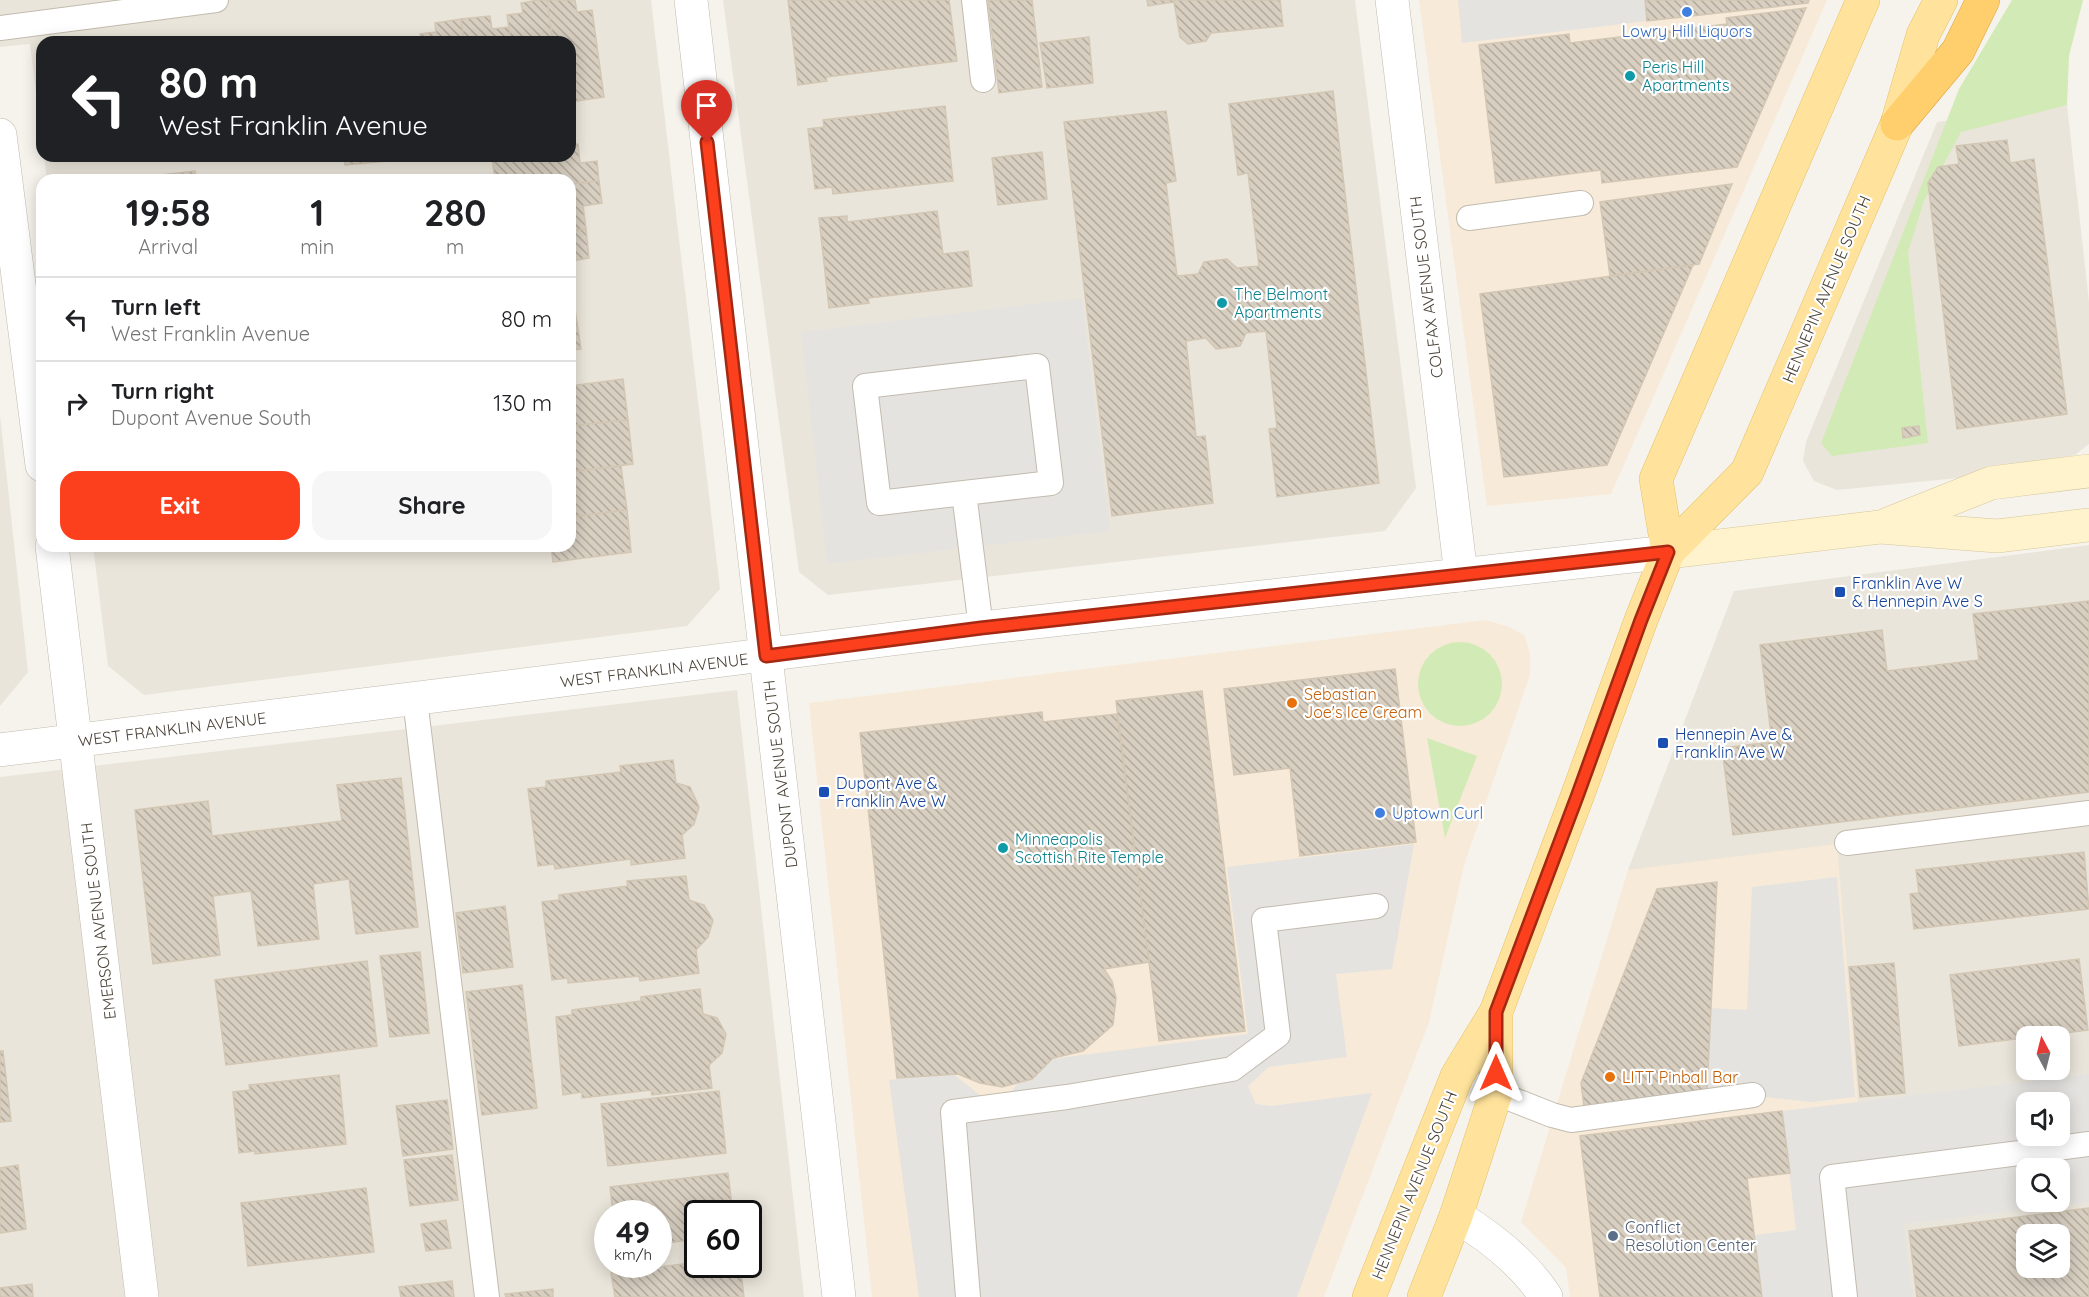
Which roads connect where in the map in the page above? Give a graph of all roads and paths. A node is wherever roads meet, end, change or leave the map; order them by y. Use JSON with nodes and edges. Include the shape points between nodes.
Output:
{"nodes":[{"id":1,"x":216,"y":0,"type":"edge"},
{"id":2,"x":691,"y":0,"type":"edge"},
{"id":3,"x":974,"y":0,"type":"edge"},
{"id":4,"x":1392,"y":0,"type":"edge"},
{"id":5,"x":1863,"y":0,"type":"edge"},
{"id":6,"x":1941,"y":0,"type":"edge"},
{"id":7,"x":1983,"y":0,"type":"edge"},
{"id":8,"x":0,"y":28,"type":"edge"},
{"id":9,"x":983,"y":80,"type":"dead end"},
{"id":10,"x":1897,"y":124,"type":"junction"},
{"id":11,"x":0,"y":135,"type":"edge"},
{"id":12,"x":1581,"y":203,"type":"dead end"},
{"id":13,"x":1469,"y":218,"type":"dead end"},
{"id":14,"x":36,"y":418,"type":"edge"},
{"id":15,"x":2089,"y":471,"type":"edge"},
{"id":16,"x":964,"y":493,"type":"junction"},
{"id":17,"x":2089,"y":525,"type":"edge"},
{"id":18,"x":1880,"y":527,"type":"junction"},
{"id":19,"x":53,"y":552,"type":"edge"},
{"id":20,"x":1668,"y":552,"type":"junction"},
{"id":21,"x":1461,"y":575,"type":"junction"},
{"id":22,"x":981,"y":628,"type":"junction"},
{"id":23,"x":766,"y":656,"type":"junction"},
{"id":24,"x":415,"y":699,"type":"junction"},
{"id":25,"x":77,"y":741,"type":"junction"},
{"id":26,"x":0,"y":750,"type":"edge"},
{"id":27,"x":2089,"y":813,"type":"edge"},
{"id":28,"x":1847,"y":843,"type":"dead end"},
{"id":29,"x":1376,"y":906,"type":"dead end"},
{"id":30,"x":1496,"y":1012,"type":"junction"},
{"id":31,"x":1496,"y":1093,"type":"junction"},
{"id":32,"x":1753,"y":1095,"type":"dead end"},
{"id":33,"x":2089,"y":1144,"type":"edge"},
{"id":34,"x":1456,"y":1216,"type":"junction"},
{"id":35,"x":142,"y":1297,"type":"edge"},
{"id":36,"x":487,"y":1297,"type":"edge"},
{"id":37,"x":839,"y":1297,"type":"edge"},
{"id":38,"x":968,"y":1297,"type":"edge"},
{"id":39,"x":1369,"y":1297,"type":"edge"},
{"id":40,"x":1424,"y":1297,"type":"edge"},
{"id":41,"x":1546,"y":1297,"type":"edge"},
{"id":42,"x":1845,"y":1297,"type":"edge"}],
"edges":[{"from":1,"to":8,"type":"lane"},
{"from":2,"to":23,"type":"street","name":"DUPONT AVENUE SOUTH"},
{"from":3,"to":9,"type":"lane"},
{"from":4,"to":21,"type":"street","name":"COLFAX AVENUE SOUTH"},
{"from":5,"to":20,"type":"main road","via":[[1656,479]]},
{"from":6,"to":10,"type":"main road","name":"HENNEPIN AVENUE SOUTH","via":[[1923,35]]},
{"from":7,"to":10,"type":"highway","via":[[1958,51]]},
{"from":10,"to":20,"type":"main road","name":"HENNEPIN AVENUE SOUTH","via":[[1747,472]]},
{"from":11,"to":14,"type":"street"},
{"from":12,"to":13,"type":"lane"},
{"from":15,"to":18,"type":"main road","name":"WEST FRANKLIN AVENUE","via":[[1991,483]]},
{"from":16,"to":16,"type":"lane","via":[[1052,483],[1037,366],[865,386],[879,503]]},
{"from":16,"to":22,"type":"lane"},
{"from":17,"to":18,"type":"main road","name":"WEST FRANKLIN AVENUE","via":[[1998,536]]},
{"from":18,"to":20,"type":"main road","name":"WEST FRANKLIN AVENUE"},
{"from":19,"to":25,"type":"street","name":"EMERSON AVENUE SOUTH"},
{"from":20,"to":21,"type":"street","name":"WEST FRANKLIN AVENUE"},
{"from":20,"to":30,"type":"main road","name":"HENNEPIN AVENUE SOUTH"},
{"from":21,"to":22,"type":"street","name":"WEST FRANKLIN AVENUE"},
{"from":22,"to":23,"type":"street","name":"WEST FRANKLIN AVENUE"},
{"from":23,"to":24,"type":"street","name":"WEST FRANKLIN AVENUE"},
{"from":23,"to":37,"type":"street","name":"DUPONT AVENUE SOUTH"},
{"from":24,"to":25,"type":"street","name":"WEST FRANKLIN AVENUE"},
{"from":24,"to":36,"type":"lane"},
{"from":25,"to":26,"type":"street","name":"WEST FRANKLIN AVENUE"},
{"from":25,"to":35,"type":"street","name":"EMERSON AVENUE SOUTH"},
{"from":27,"to":28,"type":"lane"},
{"from":29,"to":38,"type":"lane","via":[[1264,920],[1278,1035],[1232,1069],[954,1112]]},
{"from":30,"to":31,"type":"main road","name":"HENNEPIN AVENUE SOUTH"},
{"from":30,"to":39,"type":"main road","name":"HENNEPIN AVENUE SOUTH","via":[[1457,1076]]},
{"from":31,"to":32,"type":"lane","via":[[1571,1120]]},
{"from":31,"to":34,"type":"main road","name":"HENNEPIN AVENUE SOUTH"},
{"from":33,"to":42,"type":"lane","via":[[1832,1177]]},
{"from":34,"to":40,"type":"main road","name":"HENNEPIN AVENUE SOUTH"},
{"from":34,"to":41,"type":"street","via":[[1500,1246]]}]}
